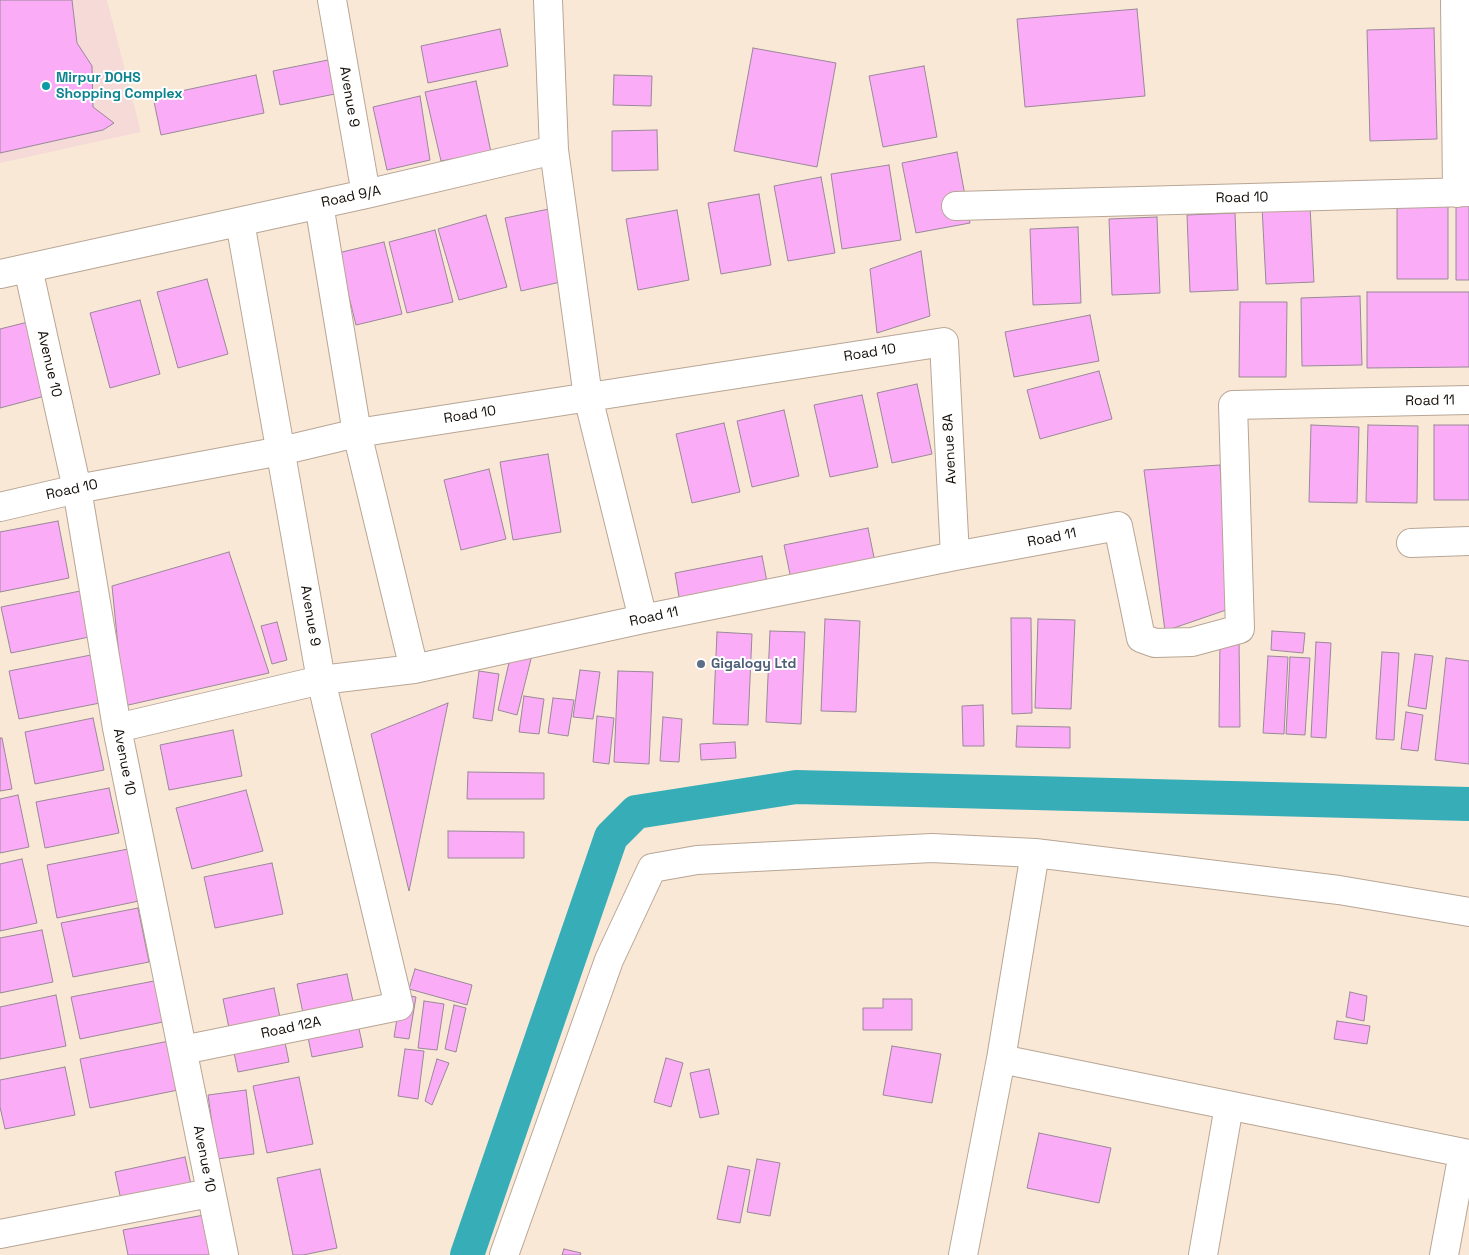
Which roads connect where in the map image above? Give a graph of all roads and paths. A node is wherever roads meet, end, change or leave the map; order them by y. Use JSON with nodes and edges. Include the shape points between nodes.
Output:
{"nodes":[{"id":1,"x":332,"y":0,"type":"edge"},
{"id":2,"x":548,"y":0,"type":"edge"},
{"id":3,"x":1455,"y":0,"type":"edge"},
{"id":4,"x":554,"y":150,"type":"junction"},
{"id":5,"x":1463,"y":192,"type":"edge"},
{"id":6,"x":366,"y":194,"type":"junction"},
{"id":7,"x":319,"y":204,"type":"junction"},
{"id":8,"x":956,"y":206,"type":"dead end"},
{"id":9,"x":240,"y":222,"type":"junction"},
{"id":10,"x":28,"y":268,"type":"junction"},
{"id":11,"x":0,"y":274,"type":"edge"},
{"id":12,"x":944,"y":342,"type":"joint"},
{"id":13,"x":588,"y":397,"type":"junction"},
{"id":14,"x":1469,"y":400,"type":"edge"},
{"id":15,"x":357,"y":433,"type":"junction"},
{"id":16,"x":281,"y":450,"type":"junction"},
{"id":17,"x":77,"y":489,"type":"junction"},
{"id":18,"x":0,"y":507,"type":"edge"},
{"id":19,"x":1469,"y":541,"type":"edge"},
{"id":20,"x":1411,"y":542,"type":"dead end"},
{"id":21,"x":956,"y":556,"type":"junction"},
{"id":22,"x":643,"y":619,"type":"junction"},
{"id":23,"x":414,"y":669,"type":"junction"},
{"id":24,"x":321,"y":680,"type":"junction"},
{"id":25,"x":117,"y":728,"type":"junction"},
{"id":26,"x":1034,"y":853,"type":"junction"},
{"id":27,"x":1469,"y":912,"type":"edge"},
{"id":28,"x":399,"y":1006,"type":"joint"},
{"id":29,"x":183,"y":1050,"type":"junction"},
{"id":30,"x":1001,"y":1060,"type":"junction"},
{"id":31,"x":1229,"y":1106,"type":"junction"},
{"id":32,"x":1466,"y":1153,"type":"edge"},
{"id":33,"x":210,"y":1193,"type":"junction"},
{"id":34,"x":0,"y":1234,"type":"edge"},
{"id":35,"x":224,"y":1255,"type":"edge"},
{"id":36,"x":504,"y":1255,"type":"edge"},
{"id":37,"x":963,"y":1255,"type":"edge"},
{"id":38,"x":1203,"y":1255,"type":"edge"},
{"id":39,"x":1444,"y":1255,"type":"edge"}],
"edges":[{"from":1,"to":6,"type":"street","name":"Avenue 9"},
{"from":2,"to":4,"type":"street"},
{"from":3,"to":5,"type":"street"},
{"from":4,"to":6,"type":"street","name":"Road 9/A"},
{"from":4,"to":13,"type":"street"},
{"from":5,"to":8,"type":"street","name":"Road 10"},
{"from":6,"to":7,"type":"street","name":"Road 9/A"},
{"from":7,"to":9,"type":"street","name":"Road 9/A"},
{"from":7,"to":15,"type":"street"},
{"from":9,"to":10,"type":"street","name":"Road 9/A"},
{"from":9,"to":16,"type":"street","name":"Avenue 9"},
{"from":10,"to":11,"type":"street","name":"Road 9/A"},
{"from":10,"to":17,"type":"street","name":"Avenue 10"},
{"from":12,"to":13,"type":"street","name":"Road 10"},
{"from":12,"to":21,"type":"street","name":"Avenue 8A"},
{"from":13,"to":15,"type":"street","name":"Road 10"},
{"from":13,"to":22,"type":"street"},
{"from":14,"to":21,"type":"street","name":"Road 11","via":[[1233,406],[1240,629],[1192,642],[1155,643],[1141,638],[1118,526]]},
{"from":15,"to":16,"type":"street","name":"Road 10"},
{"from":15,"to":23,"type":"street"},
{"from":16,"to":17,"type":"street","name":"Road 10"},
{"from":16,"to":24,"type":"street","name":"Avenue 9"},
{"from":17,"to":18,"type":"street","name":"Road 10"},
{"from":17,"to":25,"type":"street","name":"Avenue 10"},
{"from":19,"to":20,"type":"street"},
{"from":21,"to":22,"type":"street","name":"Road 11"},
{"from":22,"to":23,"type":"street","name":"Road 11"},
{"from":23,"to":24,"type":"street","name":"Road 11"},
{"from":24,"to":25,"type":"street","name":"Road 11"},
{"from":24,"to":28,"type":"street","name":"Avenue 9"},
{"from":25,"to":29,"type":"street","name":"Avenue 10"},
{"from":26,"to":27,"type":"street","via":[[1339,890]]},
{"from":26,"to":30,"type":"street"},
{"from":26,"to":36,"type":"street","via":[[932,848],[697,860],[652,868],[609,960]]},
{"from":28,"to":29,"type":"street","name":"Road 12A"},
{"from":29,"to":33,"type":"street","name":"Avenue 10"},
{"from":30,"to":31,"type":"street"},
{"from":30,"to":37,"type":"street"},
{"from":31,"to":32,"type":"street"},
{"from":31,"to":38,"type":"street"},
{"from":32,"to":39,"type":"street"},
{"from":33,"to":34,"type":"street"},
{"from":33,"to":35,"type":"street","name":"Avenue 10"}]}
